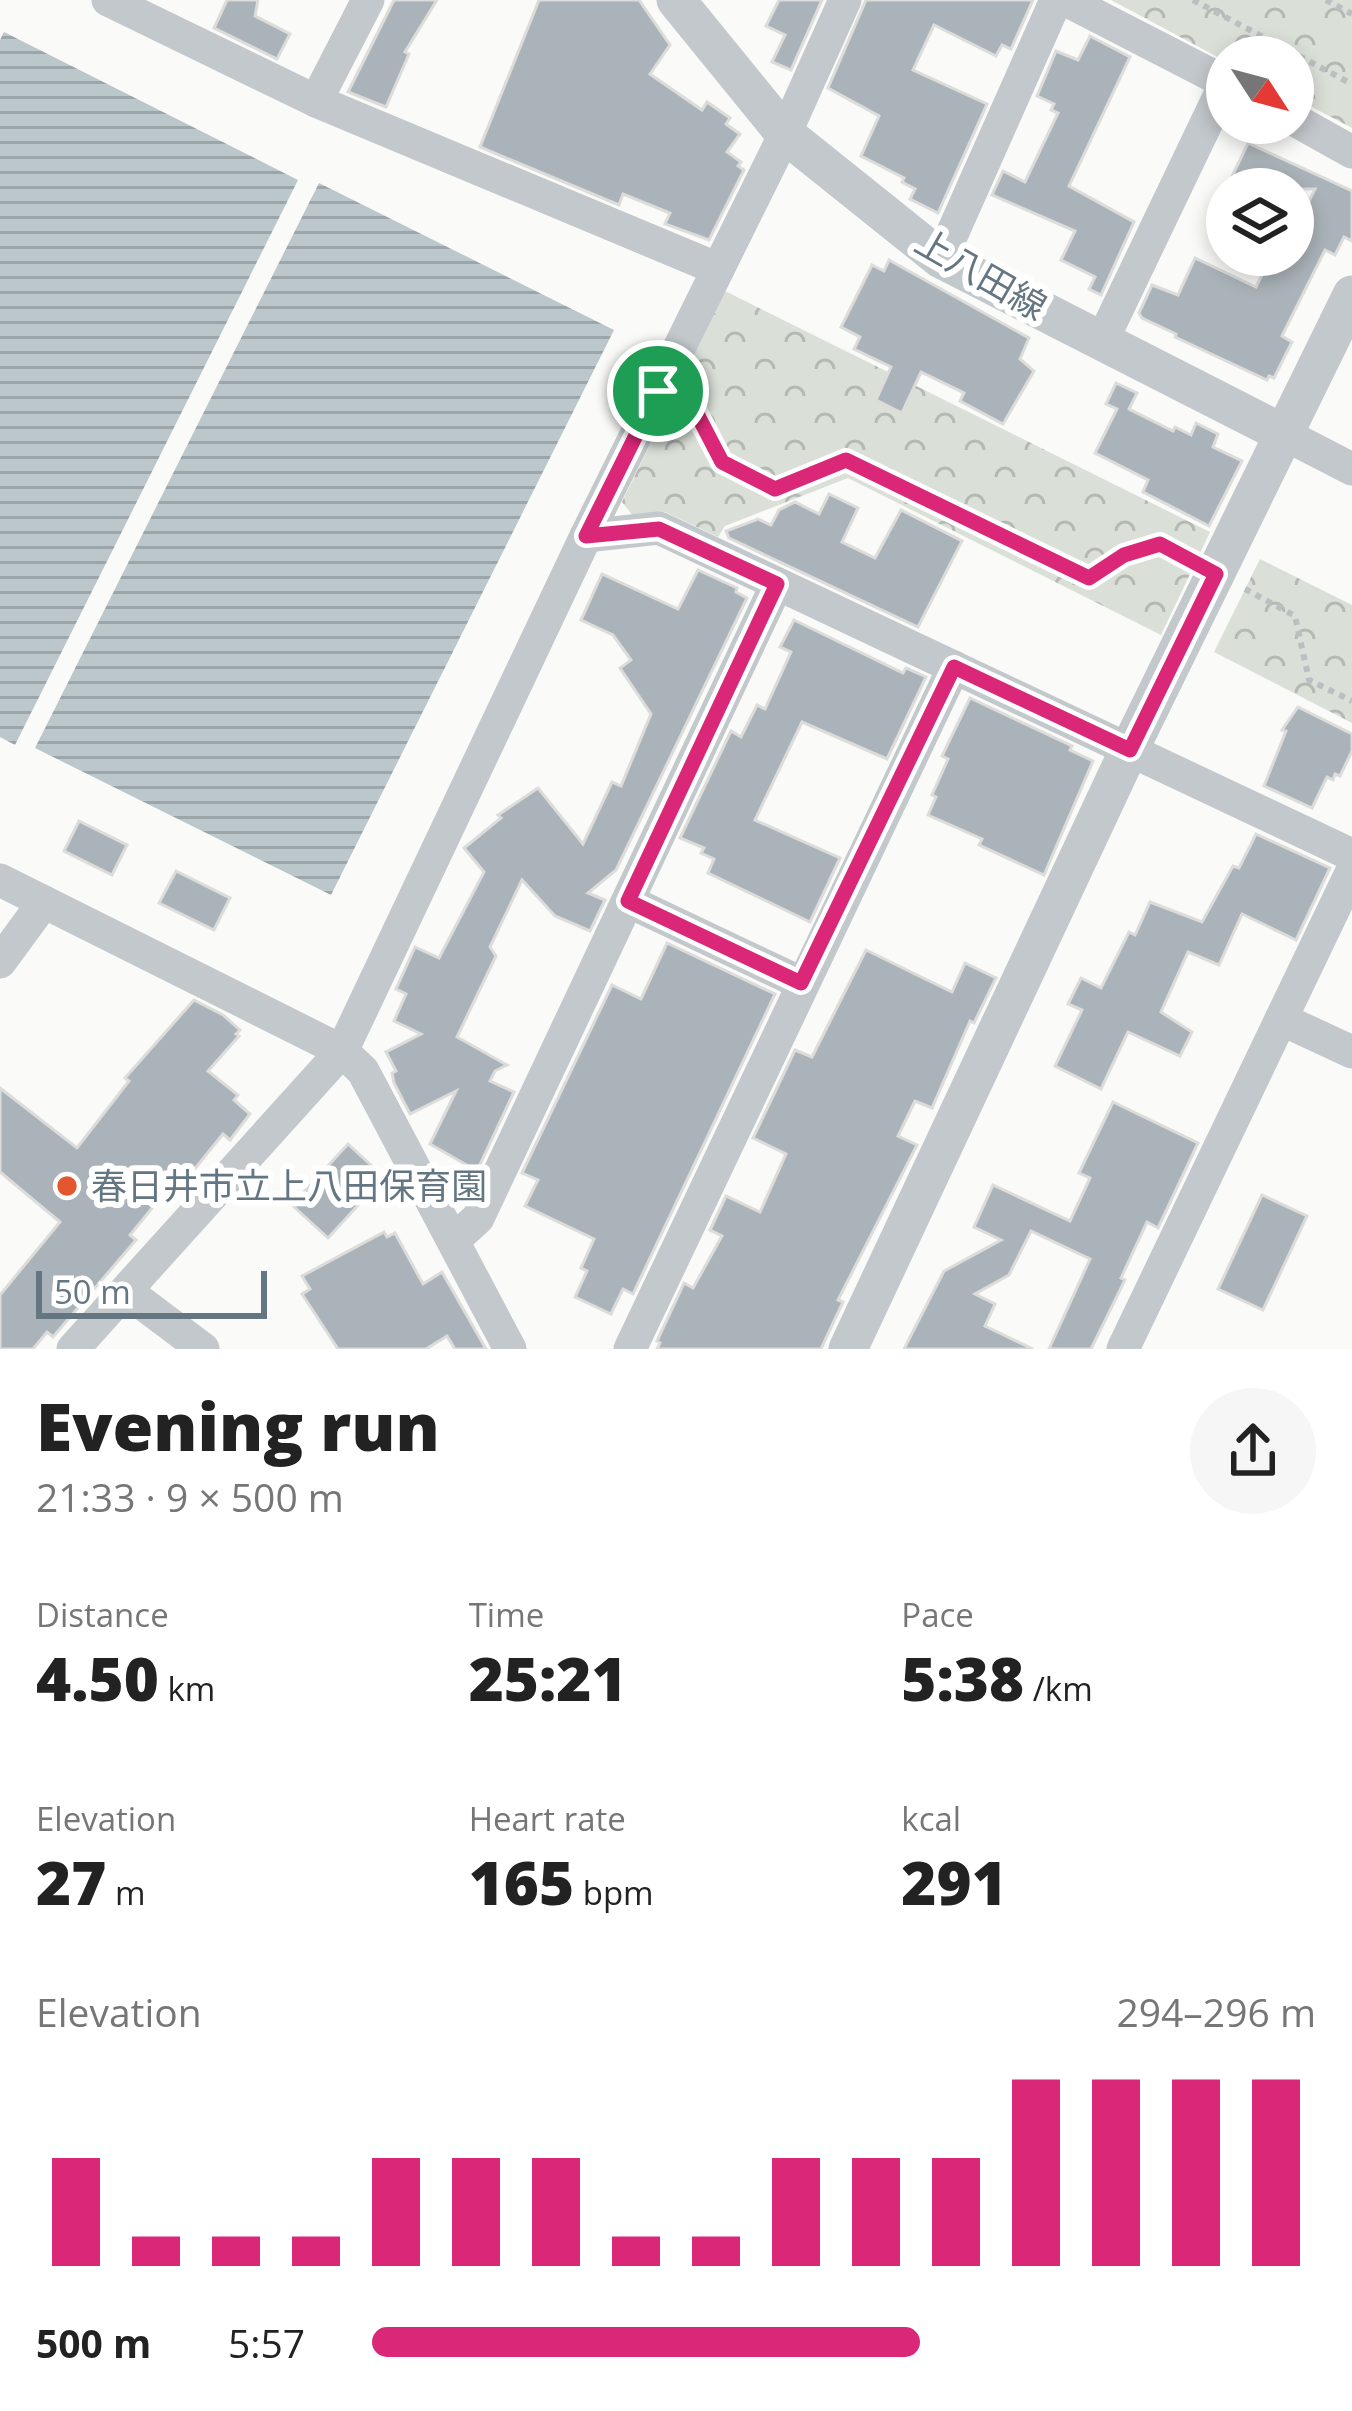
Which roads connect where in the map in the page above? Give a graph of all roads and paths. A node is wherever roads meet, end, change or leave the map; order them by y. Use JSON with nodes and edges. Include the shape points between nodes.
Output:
{"nodes":[{"id":1,"x":108,"y":0,"type":"edge"},
{"id":2,"x":368,"y":0,"type":"edge"},
{"id":3,"x":676,"y":0,"type":"edge"},
{"id":4,"x":845,"y":0,"type":"edge"},
{"id":5,"x":1056,"y":0,"type":"edge"},
{"id":6,"x":1066,"y":0,"type":"edge"},
{"id":7,"x":1193,"y":0,"type":"edge"},
{"id":8,"x":1327,"y":0,"type":"edge"},
{"id":9,"x":1352,"y":14,"type":"edge"},
{"id":10,"x":1206,"y":72,"type":"edge"},
{"id":11,"x":1352,"y":84,"type":"edge"},
{"id":12,"x":316,"y":101,"type":"junction"},
{"id":13,"x":1206,"y":124,"type":"edge"},
{"id":14,"x":1314,"y":131,"type":"edge"},
{"id":15,"x":785,"y":134,"type":"junction"},
{"id":16,"x":1352,"y":152,"type":"edge"},
{"id":17,"x":941,"y":259,"type":"junction"},
{"id":18,"x":718,"y":269,"type":"junction"},
{"id":19,"x":1352,"y":295,"type":"edge"},
{"id":20,"x":1102,"y":341,"type":"junction"},
{"id":21,"x":658,"y":391,"type":"junction"},
{"id":22,"x":1284,"y":434,"type":"junction"},
{"id":23,"x":1352,"y":469,"type":"edge"},
{"id":24,"x":586,"y":536,"type":"junction"},
{"id":25,"x":1216,"y":574,"type":"junction"},
{"id":26,"x":777,"y":584,"type":"junction"},
{"id":27,"x":954,"y":667,"type":"junction"},
{"id":28,"x":1352,"y":701,"type":"edge"},
{"id":29,"x":1130,"y":750,"type":"junction"},
{"id":30,"x":1352,"y":855,"type":"edge"},
{"id":31,"x":1352,"y":871,"type":"edge"},
{"id":32,"x":0,"y":880,"type":"edge"},
{"id":33,"x":628,"y":901,"type":"junction"},
{"id":34,"x":44,"y":902,"type":"junction"},
{"id":35,"x":0,"y":962,"type":"edge"},
{"id":36,"x":801,"y":983,"type":"junction"},
{"id":37,"x":1281,"y":1019,"type":"junction"},
{"id":38,"x":342,"y":1051,"type":"junction"},
{"id":39,"x":1352,"y":1052,"type":"edge"},
{"id":40,"x":455,"y":1239,"type":"junction"},
{"id":41,"x":126,"y":1291,"type":"junction"},
{"id":42,"x":73,"y":1349,"type":"edge"},
{"id":43,"x":203,"y":1349,"type":"edge"},
{"id":44,"x":510,"y":1349,"type":"edge"},
{"id":45,"x":630,"y":1349,"type":"edge"},
{"id":46,"x":848,"y":1349,"type":"edge"},
{"id":47,"x":1123,"y":1349,"type":"edge"}],
"edges":[{"from":1,"to":12,"type":"street"},
{"from":2,"to":12,"type":"street"},
{"from":3,"to":15,"type":"street","name":"上八田線"},
{"from":4,"to":15,"type":"street"},
{"from":5,"to":17,"type":"street"},
{"from":6,"to":10,"type":"street"},
{"from":7,"to":11,"type":"path"},
{"from":8,"to":9,"type":"path"},
{"from":12,"to":18,"type":"street"},
{"from":13,"to":20,"type":"street"},
{"from":14,"to":16,"type":"street"},
{"from":15,"to":17,"type":"street","name":"上八田線"},
{"from":15,"to":18,"type":"street"},
{"from":17,"to":20,"type":"street","name":"上八田線"},
{"from":18,"to":21,"type":"street"},
{"from":19,"to":22,"type":"street"},
{"from":20,"to":22,"type":"street","name":"上八田線"},
{"from":21,"to":24,"type":"street"},
{"from":21,"to":25,"type":"path","via":[[696,412],[722,462],[775,489],[846,460],[1089,578],[1160,544]]},
{"from":22,"to":23,"type":"street"},
{"from":22,"to":25,"type":"street"},
{"from":24,"to":26,"type":"street","via":[[659,529]]},
{"from":24,"to":38,"type":"street"},
{"from":25,"to":28,"type":"path","via":[[1295,616],[1310,680]]},
{"from":25,"to":29,"type":"street"},
{"from":26,"to":27,"type":"street"},
{"from":26,"to":33,"type":"street"},
{"from":27,"to":29,"type":"street"},
{"from":27,"to":36,"type":"street"},
{"from":29,"to":30,"type":"street"},
{"from":29,"to":46,"type":"street"},
{"from":31,"to":37,"type":"street"},
{"from":32,"to":34,"type":"street"},
{"from":33,"to":36,"type":"street"},
{"from":33,"to":40,"type":"street","via":[[478,1218]]},
{"from":34,"to":35,"type":"street"},
{"from":34,"to":38,"type":"street"},
{"from":36,"to":45,"type":"street"},
{"from":37,"to":39,"type":"street"},
{"from":37,"to":47,"type":"street"},
{"from":38,"to":40,"type":"street","via":[[363,1072]]},
{"from":38,"to":41,"type":"street"},
{"from":40,"to":44,"type":"street"},
{"from":41,"to":42,"type":"street"},
{"from":41,"to":43,"type":"street"}]}
